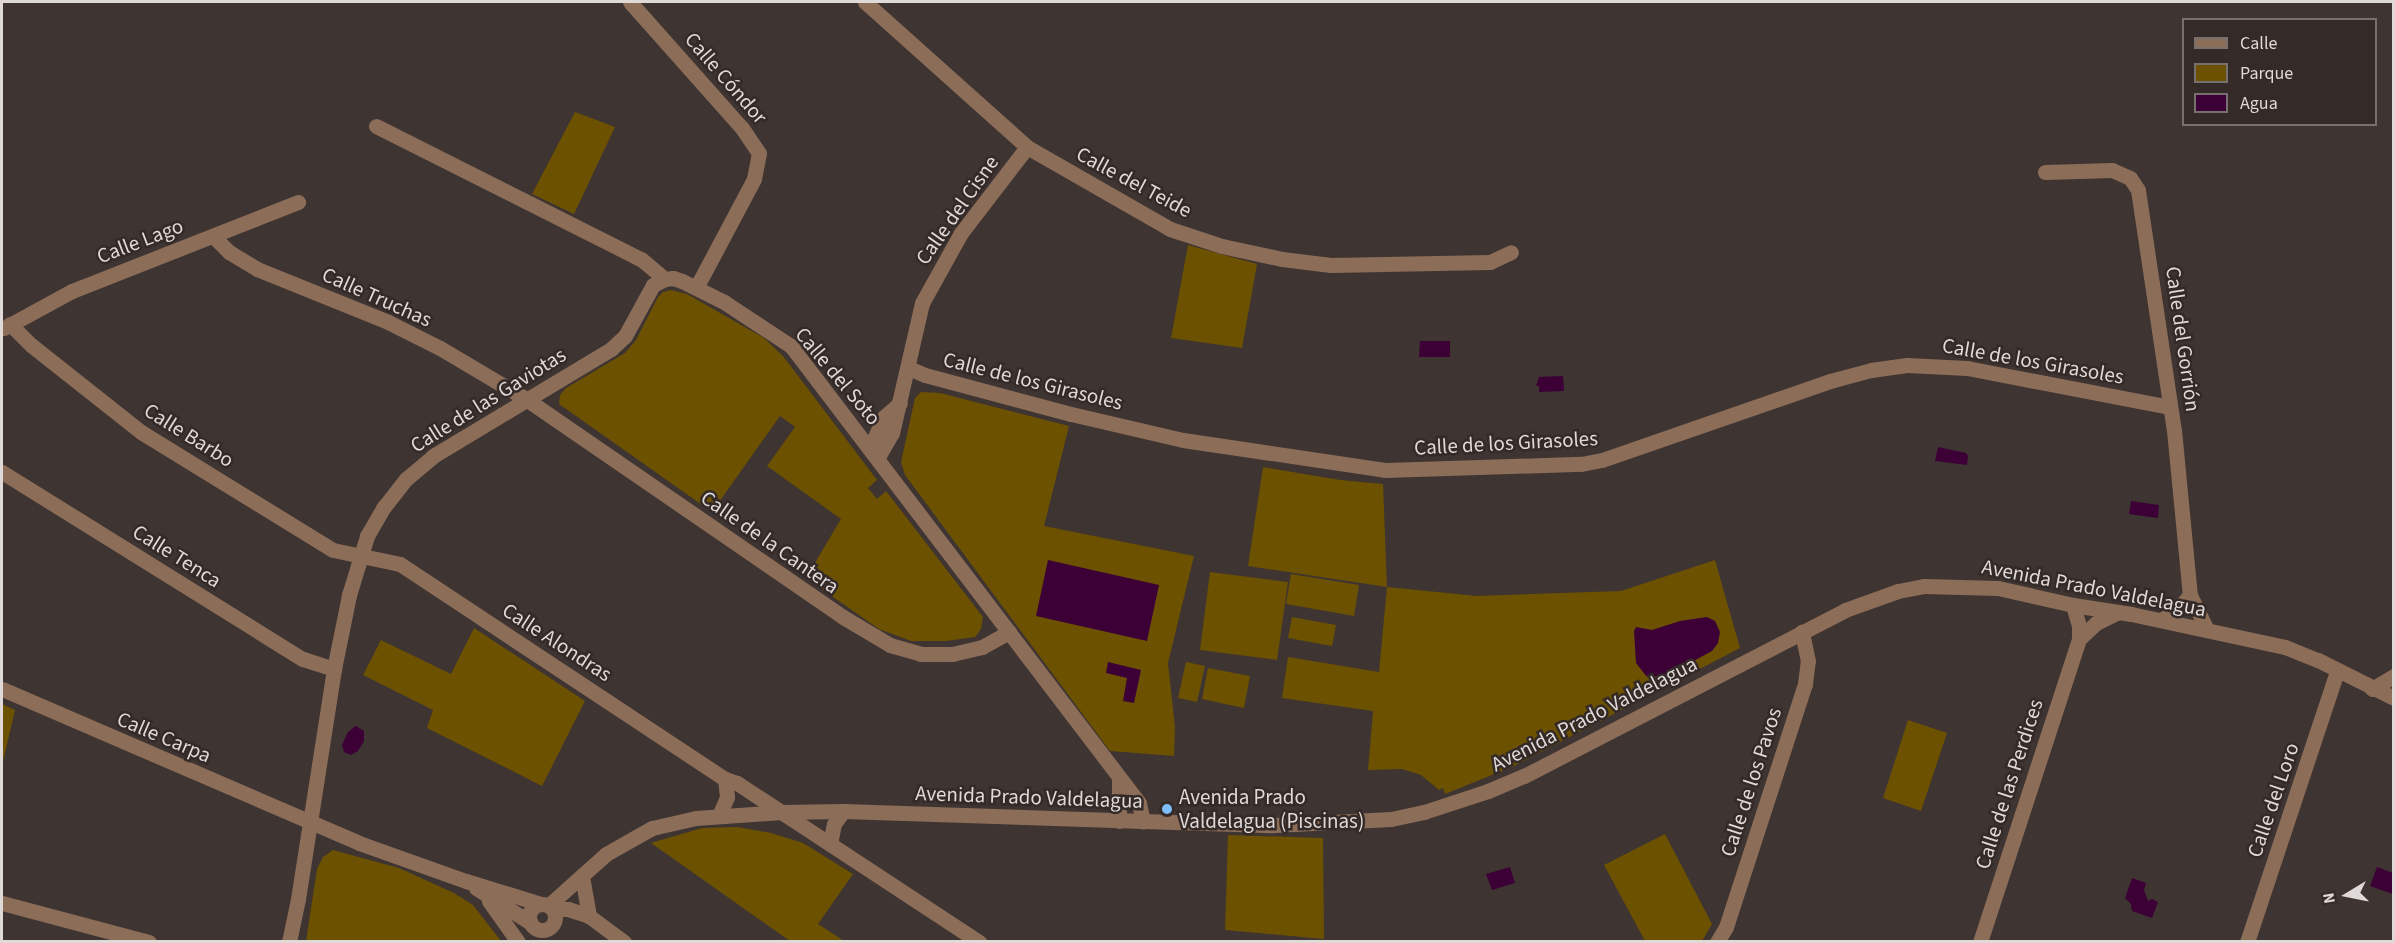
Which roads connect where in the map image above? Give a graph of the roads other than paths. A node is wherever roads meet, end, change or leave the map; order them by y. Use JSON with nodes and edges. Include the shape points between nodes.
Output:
{"nodes":[{"id":1,"x":630,"y":2,"type":"edge"},
{"id":2,"x":865,"y":2,"type":"edge"},
{"id":3,"x":376,"y":126,"type":"dead end"},
{"id":4,"x":1027,"y":147,"type":"junction"},
{"id":5,"x":2045,"y":172,"type":"dead end"},
{"id":6,"x":298,"y":202,"type":"dead end"},
{"id":7,"x":213,"y":236,"type":"junction"},
{"id":8,"x":1511,"y":252,"type":"dead end"},
{"id":9,"x":665,"y":279,"type":"junction"},
{"id":10,"x":696,"y":288,"type":"junction"},
{"id":11,"x":6,"y":327,"type":"edge"},
{"id":12,"x":909,"y":368,"type":"junction"},
{"id":13,"x":526,"y":399,"type":"junction"},
{"id":14,"x":900,"y":403,"type":"junction"},
{"id":15,"x":2169,"y":407,"type":"junction"},
{"id":16,"x":884,"y":417,"type":"junction"},
{"id":17,"x":850,"y":421,"type":"junction"},
{"id":18,"x":874,"y":452,"type":"junction"},
{"id":19,"x":2,"y":472,"type":"edge"},
{"id":20,"x":360,"y":557,"type":"junction"},
{"id":21,"x":2190,"y":595,"type":"junction"},
{"id":22,"x":2073,"y":605,"type":"junction"},
{"id":23,"x":2119,"y":612,"type":"junction"},
{"id":24,"x":2161,"y":620,"type":"junction"},
{"id":25,"x":2207,"y":630,"type":"junction"},
{"id":26,"x":1010,"y":632,"type":"junction"},
{"id":27,"x":1802,"y":632,"type":"junction"},
{"id":28,"x":2079,"y":639,"type":"junction"},
{"id":29,"x":334,"y":669,"type":"junction"},
{"id":30,"x":2337,"y":670,"type":"junction"},
{"id":31,"x":2394,"y":676,"type":"edge"},
{"id":32,"x":2,"y":689,"type":"edge"},
{"id":33,"x":2372,"y":689,"type":"junction"},
{"id":34,"x":2394,"y":698,"type":"edge"},
{"id":35,"x":1119,"y":778,"type":"junction"},
{"id":36,"x":725,"y":779,"type":"junction"},
{"id":37,"x":843,"y":811,"type":"junction"},
{"id":38,"x":782,"y":812,"type":"junction"},
{"id":39,"x":719,"y":816,"type":"junction"},
{"id":40,"x":1119,"y":821,"type":"junction"},
{"id":41,"x":1143,"y":822,"type":"junction"},
{"id":42,"x":310,"y":823,"type":"junction"},
{"id":43,"x":830,"y":844,"type":"junction"},
{"id":44,"x":582,"y":876,"type":"junction"},
{"id":45,"x":466,"y":881,"type":"junction"},
{"id":46,"x":482,"y":892,"type":"junction"},
{"id":47,"x":2,"y":903,"type":"edge"},
{"id":48,"x":547,"y":906,"type":"junction"},
{"id":49,"x":590,"y":916,"type":"junction"},
{"id":50,"x":534,"y":931,"type":"edge"},
{"id":51,"x":149,"y":942,"type":"edge"},
{"id":52,"x":289,"y":942,"type":"edge"},
{"id":53,"x":518,"y":942,"type":"edge"},
{"id":54,"x":624,"y":942,"type":"edge"},
{"id":55,"x":979,"y":942,"type":"edge"},
{"id":56,"x":1717,"y":942,"type":"edge"},
{"id":57,"x":1980,"y":942,"type":"edge"},
{"id":58,"x":2247,"y":942,"type":"edge"}],
"edges":[{"from":1,"to":10,"type":"street","name":"Calle Cóndor","via":[[742,128],[759,153],[754,179]]},
{"from":2,"to":4,"type":"street","name":"Calle del Teide"},
{"from":3,"to":9,"type":"street","name":"Calle del Soto","via":[[641,259]]},
{"from":4,"to":8,"type":"street","name":"Calle del Teide","via":[[1170,229],[1222,246],[1331,265],[1490,261]]},
{"from":4,"to":12,"type":"street","name":"Calle del Cisne","via":[[961,233],[941,266],[922,303]]},
{"from":5,"to":15,"type":"street","name":"Calle del Gorrión","via":[[2112,170],[2130,178],[2139,190]]},
{"from":6,"to":7,"type":"street","name":"Calle Lago"},
{"from":7,"to":11,"type":"street","name":"Calle Lago","via":[[72,291]]},
{"from":7,"to":13,"type":"street","name":"Calle Truchas","via":[[229,252],[257,269],[388,322]]},
{"from":9,"to":10,"type":"street","name":"Calle del Soto","via":[[673,278]]},
{"from":9,"to":13,"type":"street","name":"Calle de las Gaviotas","via":[[653,285],[625,336]]},
{"from":10,"to":17,"type":"street","name":"Calle del Soto","via":[[764,326],[791,346]]},
{"from":11,"to":20,"type":"street","name":"Calle Barbo","via":[[141,432],[333,550]]},
{"from":12,"to":14,"type":"street","name":"Calle del Cisne"},
{"from":12,"to":15,"type":"street","name":"Calle de los Girasoles","via":[[1071,414],[1183,440],[1385,470],[1581,464],[1602,460],[1830,381],[1907,365],[1990,372]]},
{"from":13,"to":20,"type":"street","name":"Calle de las Gaviotas","via":[[433,456],[406,479],[384,507]]},
{"from":13,"to":26,"type":"street","name":"Calle de la Cantera","via":[[843,617],[890,645],[921,654],[952,654],[981,647]]},
{"from":14,"to":16,"type":"street"},
{"from":14,"to":18,"type":"street","name":"Calle del Cisne","via":[[892,433]]},
{"from":15,"to":21,"type":"street","name":"Calle del Gorrión"},
{"from":16,"to":17,"type":"street"},
{"from":16,"to":18,"type":"street"},
{"from":17,"to":18,"type":"street","name":"Calle del Soto"},
{"from":18,"to":26,"type":"street","name":"Calle del Soto"},
{"from":19,"to":29,"type":"street","name":"Calle Tenca","via":[[303,659]]},
{"from":20,"to":29,"type":"street","name":"Calle de las Gaviotas"},
{"from":20,"to":36,"type":"street","name":"Calle Alondras","via":[[400,564]]},
{"from":21,"to":24,"type":"street"},
{"from":21,"to":25,"type":"street","name":"Calle del Gorrión"},
{"from":22,"to":23,"type":"street","name":"Avenida Prado Valdelagua"},
{"from":22,"to":27,"type":"street","name":"Avenida Prado Valdelagua","via":[[1998,588],[1924,586],[1866,601]]},
{"from":22,"to":28,"type":"street","name":"Calle de las Perdices"},
{"from":23,"to":24,"type":"street","name":"Avenida Prado Valdelagua"},
{"from":23,"to":28,"type":"street","via":[[2096,623]]},
{"from":24,"to":25,"type":"street","name":"Avenida Prado Valdelagua"},
{"from":25,"to":30,"type":"street","name":"Avenida Prado Valdelagua","via":[[2285,647]]},
{"from":26,"to":35,"type":"street","name":"Calle del Soto"},
{"from":27,"to":41,"type":"street","name":"Avenida Prado Valdelagua","via":[[1524,776],[1424,812],[1339,824]]},
{"from":27,"to":56,"type":"street","name":"Calle de los Pavos","via":[[1808,661],[1805,684],[1726,927]]},
{"from":28,"to":57,"type":"street","name":"Calle de las Perdices"},
{"from":29,"to":42,"type":"street","name":"Calle de las Gaviotas"},
{"from":30,"to":33,"type":"street","name":"Avenida Prado Valdelagua"},
{"from":30,"to":58,"type":"street","name":"Calle del Loro"},
{"from":31,"to":33,"type":"street"},
{"from":32,"to":42,"type":"street","name":"Calle Carpa"},
{"from":33,"to":34,"type":"street","name":"Avenida Prado Valdelagua"},
{"from":35,"to":40,"type":"street"},
{"from":35,"to":41,"type":"street","name":"Calle del Soto","via":[[1139,803]]},
{"from":36,"to":38,"type":"street","name":"Calle Alondras"},
{"from":36,"to":39,"type":"street","via":[[727,797]]},
{"from":37,"to":38,"type":"street","name":"Avenida Prado Valdelagua"},
{"from":37,"to":40,"type":"street","name":"Avenida Prado Valdelagua"},
{"from":37,"to":43,"type":"street","via":[[834,824]]},
{"from":38,"to":39,"type":"street","name":"Avenida Prado Valdelagua"},
{"from":38,"to":43,"type":"street","name":"Calle Alondras"},
{"from":39,"to":44,"type":"street","name":"Avenida Prado Valdelagua","via":[[652,828],[606,854]]},
{"from":40,"to":41,"type":"street","name":"Avenida Prado Valdelagua"},
{"from":42,"to":45,"type":"street"},
{"from":42,"to":52,"type":"street","name":"Calle de las Gaviotas"},
{"from":43,"to":55,"type":"street","name":"Calle Alondras"},
{"from":44,"to":48,"type":"street","name":"Avenida Prado Valdelagua"},
{"from":44,"to":49,"type":"street"},
{"from":45,"to":46,"type":"street"},
{"from":45,"to":48,"type":"street"},
{"from":46,"to":50,"type":"street"},
{"from":46,"to":53,"type":"street"},
{"from":47,"to":51,"type":"street"},
{"from":48,"to":49,"type":"street"},
{"from":48,"to":50,"type":"street","via":[[533,907],[529,915]]},
{"from":48,"to":50,"type":"street","via":[[555,919],[552,926]]},
{"from":49,"to":54,"type":"street"}]}
